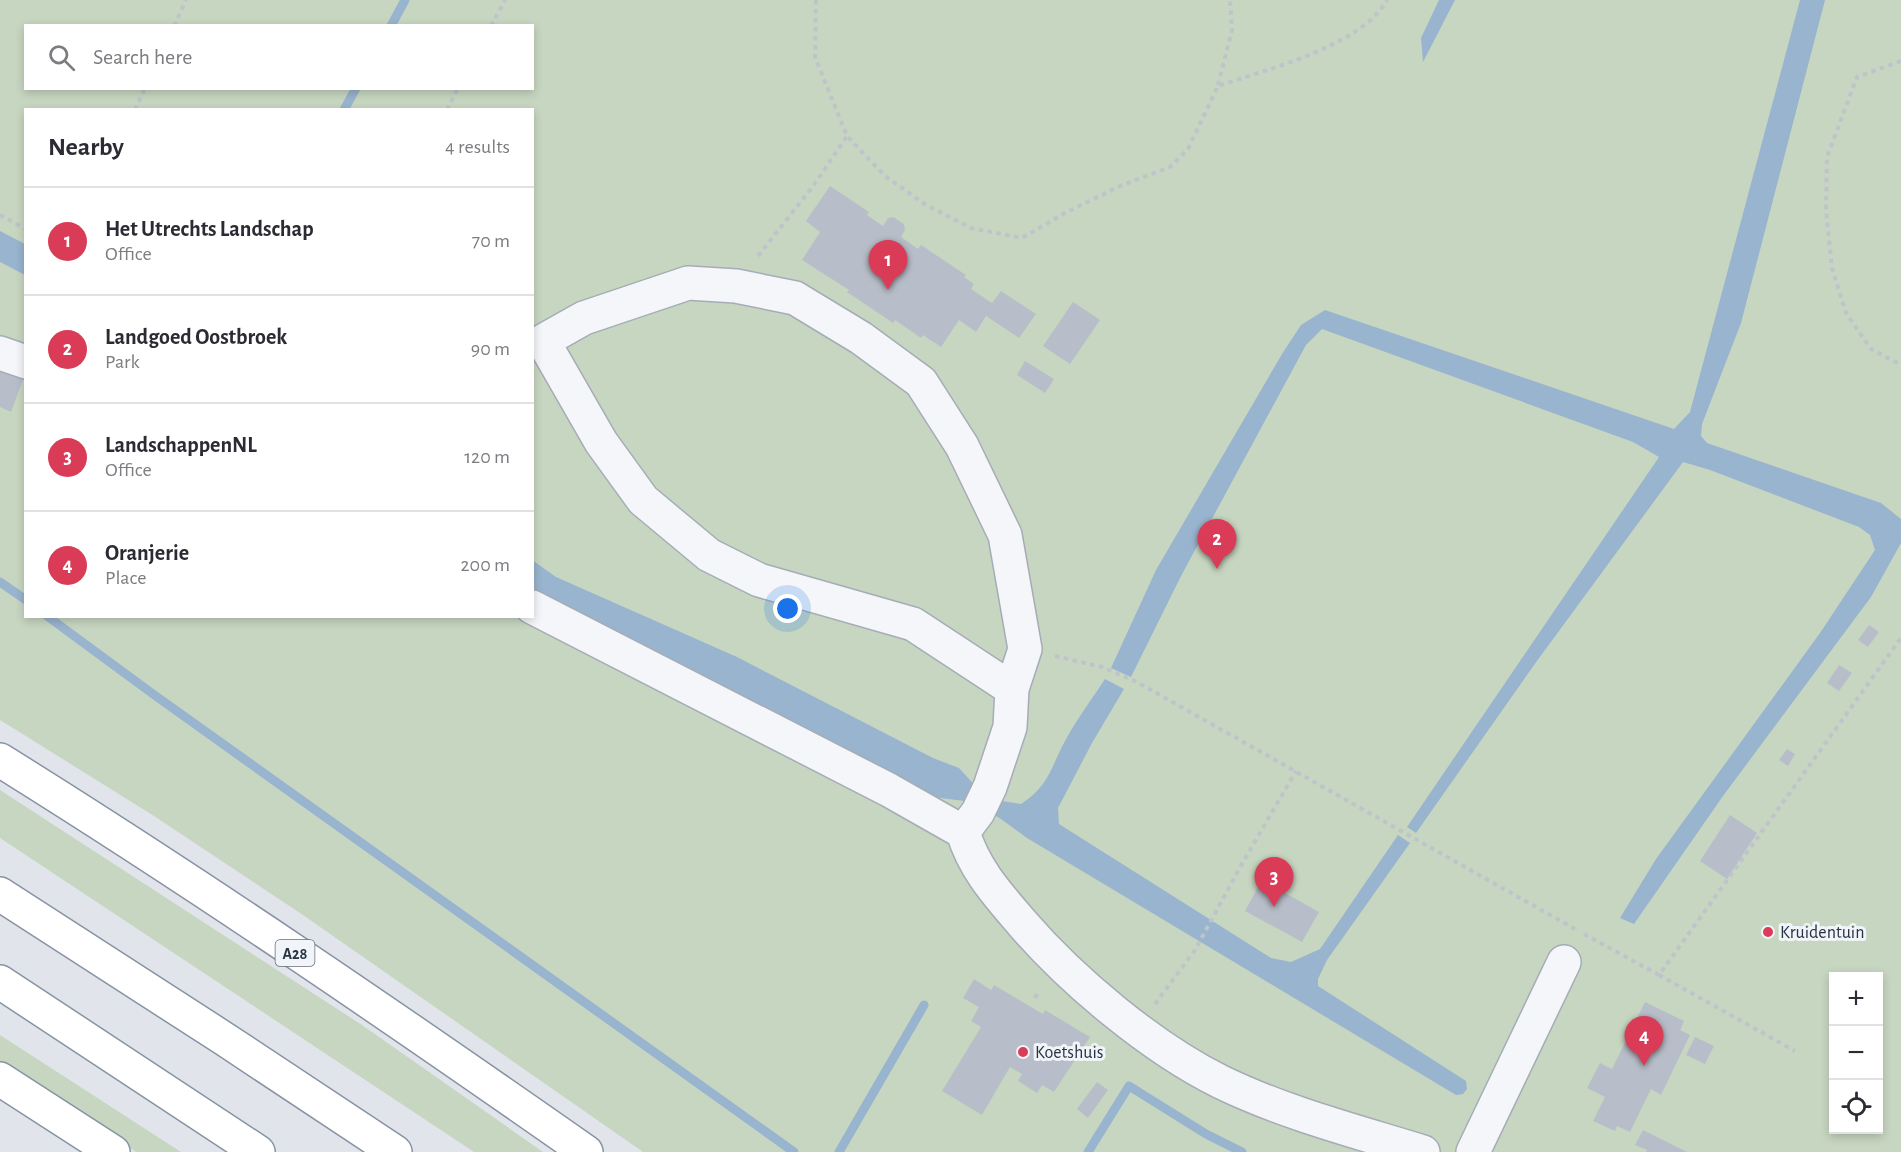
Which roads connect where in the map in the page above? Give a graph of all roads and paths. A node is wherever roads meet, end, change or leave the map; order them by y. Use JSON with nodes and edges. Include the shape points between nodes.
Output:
{"nodes":[{"id":1,"x":186,"y":0,"type":"edge"},
{"id":2,"x":505,"y":0,"type":"edge"},
{"id":3,"x":816,"y":0,"type":"edge"},
{"id":4,"x":1230,"y":0,"type":"edge"},
{"id":5,"x":1387,"y":0,"type":"edge"},
{"id":6,"x":175,"y":24,"type":"edge"},
{"id":7,"x":492,"y":24,"type":"edge"},
{"id":8,"x":1901,"y":61,"type":"edge"},
{"id":9,"x":1218,"y":86,"type":"junction"},
{"id":10,"x":144,"y":90,"type":"edge"},
{"id":11,"x":457,"y":90,"type":"edge"},
{"id":12,"x":136,"y":108,"type":"edge"},
{"id":13,"x":448,"y":108,"type":"edge"},
{"id":14,"x":847,"y":136,"type":"junction"},
{"id":15,"x":0,"y":215,"type":"edge"},
{"id":16,"x":24,"y":228,"type":"edge"},
{"id":17,"x":736,"y":286,"type":"junction"},
{"id":18,"x":0,"y":353,"type":"edge"},
{"id":19,"x":24,"y":361,"type":"edge"},
{"id":20,"x":1901,"y":365,"type":"edge"},
{"id":21,"x":534,"y":608,"type":"edge"},
{"id":22,"x":1901,"y":638,"type":"edge"},
{"id":23,"x":1025,"y":648,"type":"junction"},
{"id":24,"x":1012,"y":689,"type":"junction"},
{"id":25,"x":0,"y":760,"type":"edge"},
{"id":26,"x":1296,"y":771,"type":"junction"},
{"id":27,"x":977,"y":810,"type":"junction"},
{"id":28,"x":0,"y":894,"type":"edge"},
{"id":29,"x":1564,"y":962,"type":"dead end"},
{"id":30,"x":1659,"y":975,"type":"junction"},
{"id":31,"x":0,"y":982,"type":"edge"},
{"id":32,"x":1137,"y":1028,"type":"junction"},
{"id":33,"x":1795,"y":1051,"type":"dead end"},
{"id":34,"x":0,"y":1079,"type":"edge"},
{"id":35,"x":112,"y":1152,"type":"edge"},
{"id":36,"x":258,"y":1152,"type":"edge"},
{"id":37,"x":395,"y":1152,"type":"edge"},
{"id":38,"x":586,"y":1152,"type":"edge"},
{"id":39,"x":1423,"y":1152,"type":"edge"},
{"id":40,"x":1473,"y":1152,"type":"edge"}],
"edges":[{"from":1,"to":6,"type":"path"},
{"from":2,"to":7,"type":"path"},
{"from":3,"to":14,"type":"path","via":[[814,57]]},
{"from":4,"to":9,"type":"path","via":[[1232,30]]},
{"from":5,"to":9,"type":"path","via":[[1380,12],[1344,39]]},
{"from":8,"to":20,"type":"path","via":[[1857,77],[1827,157],[1826,210],[1832,268],[1846,313],[1871,349]]},
{"from":9,"to":14,"type":"path","via":[[1188,149],[1170,167],[1120,186],[1022,238],[971,228],[926,205],[885,176]]},
{"from":10,"to":12,"type":"path"},
{"from":11,"to":13,"type":"path"},
{"from":14,"to":17,"type":"path"},
{"from":15,"to":16,"type":"path"},
{"from":17,"to":23,"type":"lane","via":[[795,298],[861,338],[921,382],[962,446],[1005,535]]},
{"from":17,"to":24,"type":"lane","via":[[687,283],[584,318],[543,340],[601,441],[643,500],[709,555],[759,580],[913,624]]},
{"from":18,"to":19,"type":"lane"},
{"from":21,"to":27,"type":"lane","via":[[889,790]]},
{"from":22,"to":30,"type":"path"},
{"from":23,"to":24,"type":"lane"},
{"from":23,"to":26,"type":"path","via":[[1102,667],[1137,682]]},
{"from":24,"to":27,"type":"lane","via":[[1010,727]]},
{"from":25,"to":38,"type":"highway","number":"A28","via":[[112,830]]},
{"from":26,"to":30,"type":"path"},
{"from":26,"to":32,"type":"path","via":[[1195,950]]},
{"from":27,"to":32,"type":"lane","via":[[969,851],[987,881],[1039,944]]},
{"from":28,"to":37,"type":"highway"},
{"from":29,"to":40,"type":"lane"},
{"from":30,"to":33,"type":"path"},
{"from":31,"to":36,"type":"highway"},
{"from":32,"to":39,"type":"lane","via":[[1221,1082],[1299,1114]]},
{"from":34,"to":35,"type":"highway"}]}
